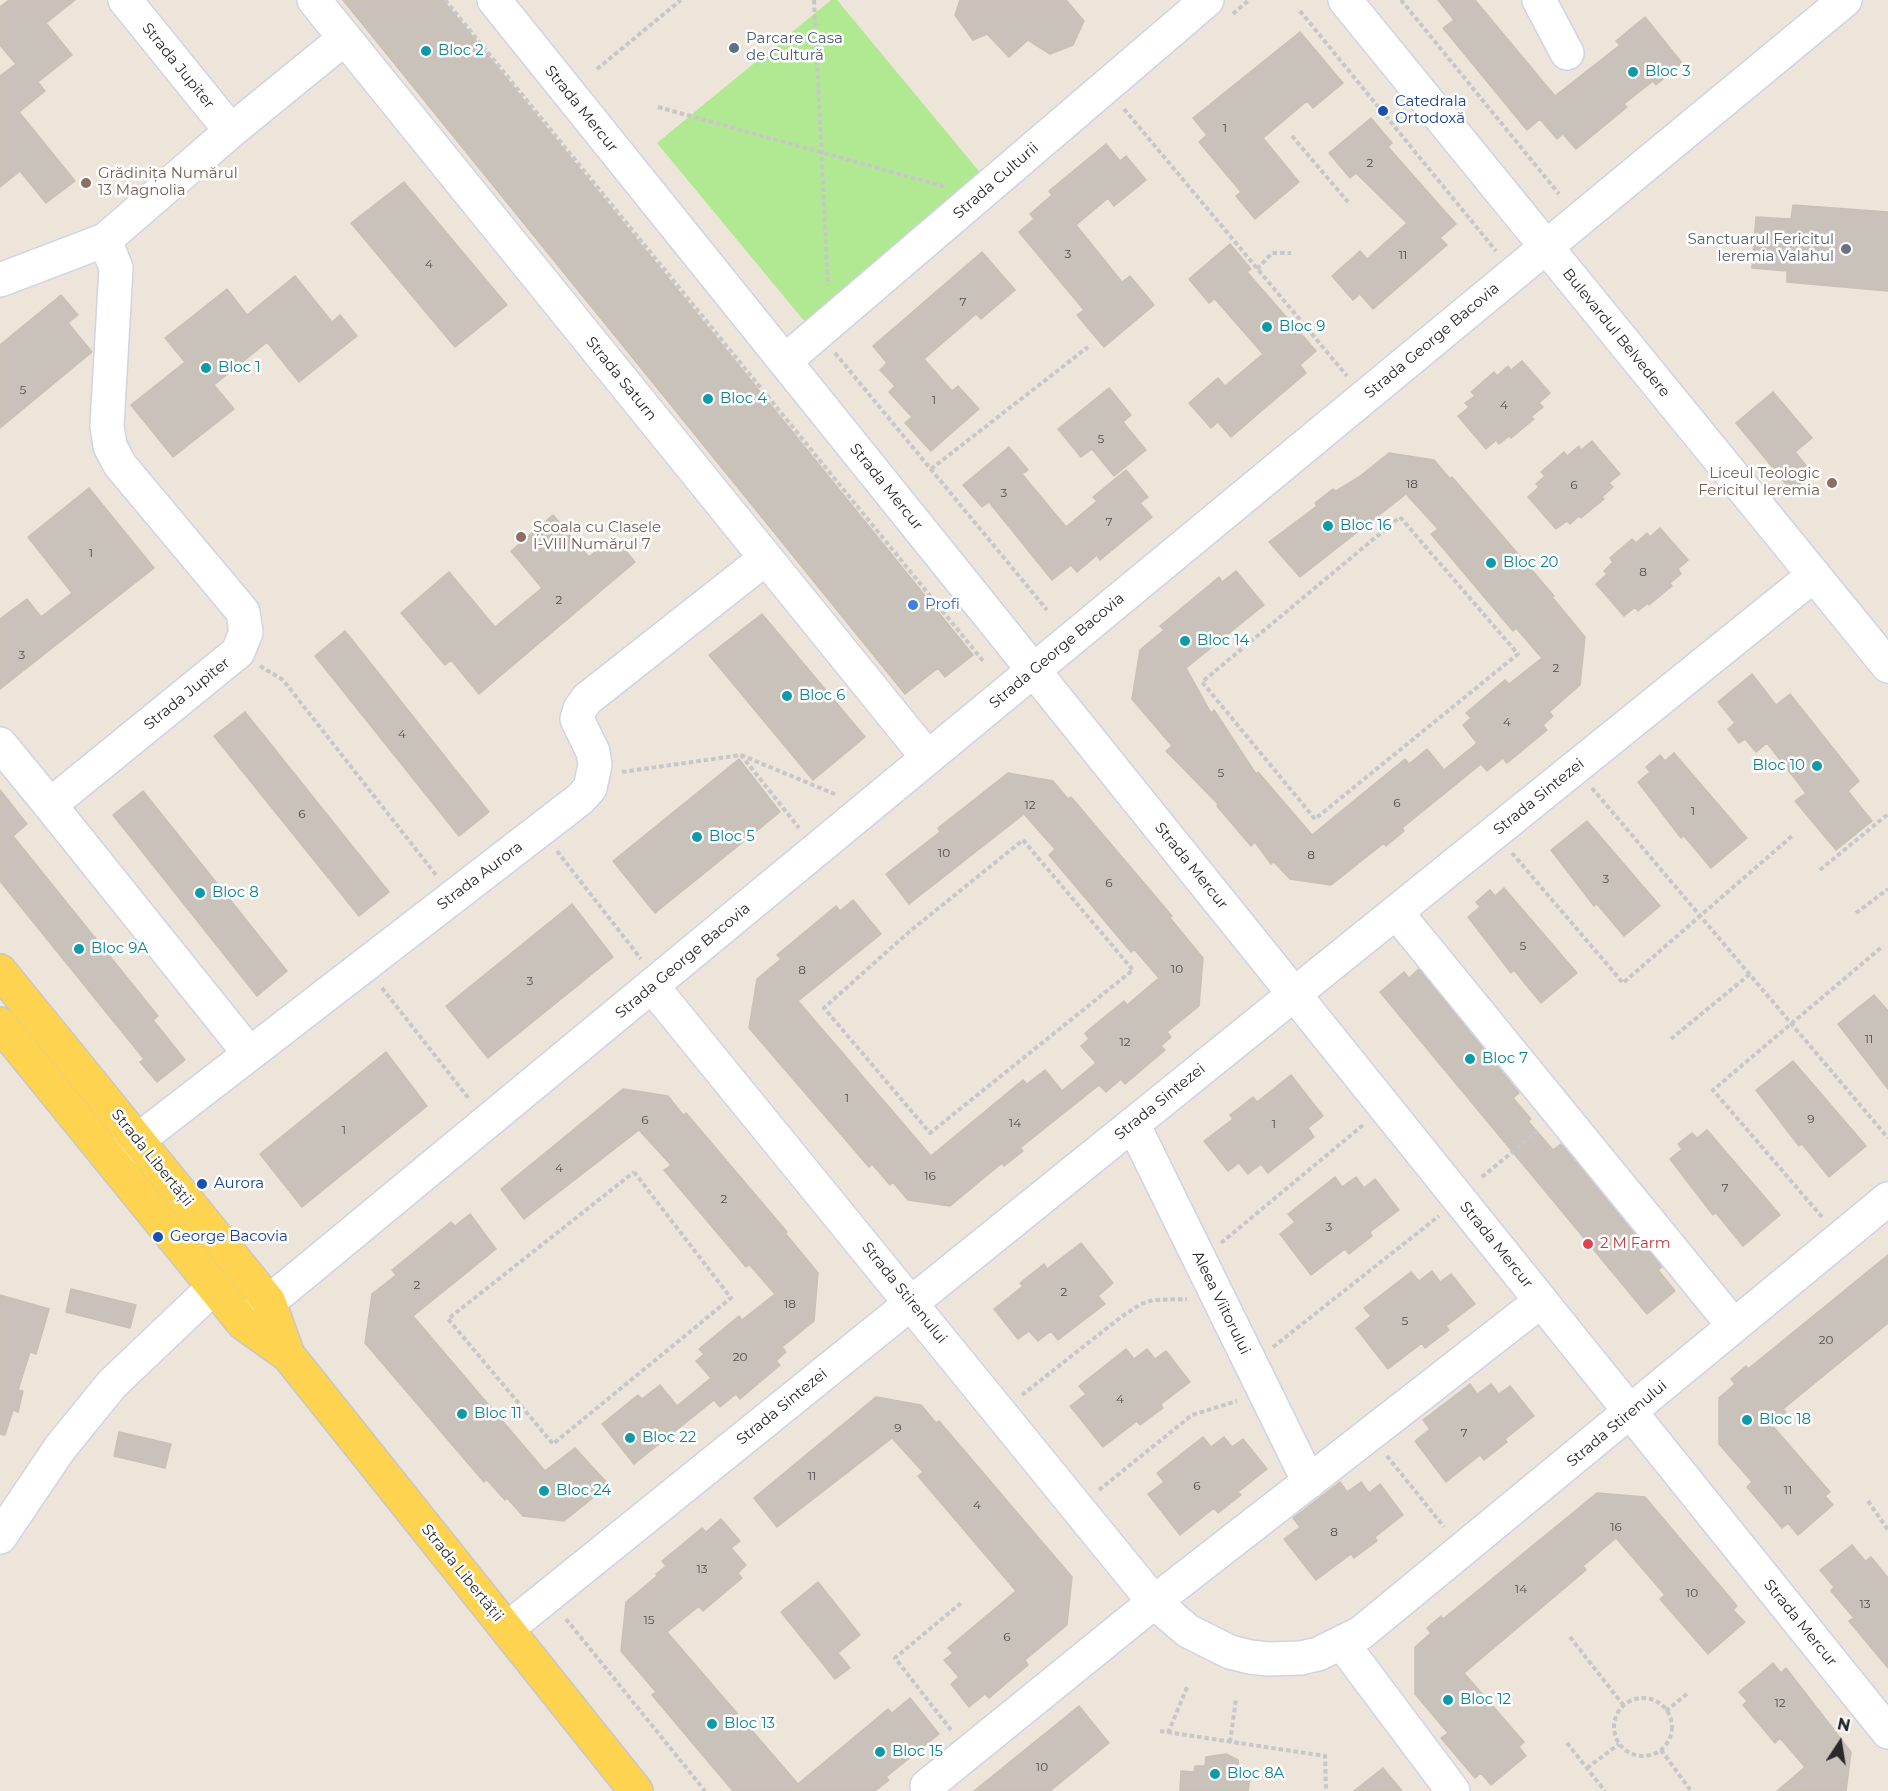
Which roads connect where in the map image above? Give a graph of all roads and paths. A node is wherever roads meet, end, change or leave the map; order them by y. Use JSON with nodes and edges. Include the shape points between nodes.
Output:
{"nodes":[{"id":1,"x":125,"y":0,"type":"edge"},
{"id":2,"x":314,"y":0,"type":"edge"},
{"id":3,"x":446,"y":0,"type":"edge"},
{"id":4,"x":494,"y":0,"type":"edge"},
{"id":5,"x":681,"y":0,"type":"edge"},
{"id":6,"x":814,"y":0,"type":"edge"},
{"id":7,"x":1208,"y":0,"type":"edge"},
{"id":8,"x":1345,"y":0,"type":"edge"},
{"id":9,"x":1401,"y":0,"type":"edge"},
{"id":10,"x":1539,"y":0,"type":"edge"},
{"id":11,"x":1824,"y":6,"type":"edge"},
{"id":12,"x":1300,"y":11,"type":"dead end"},
{"id":13,"x":345,"y":38,"type":"junction"},
{"id":14,"x":1567,"y":53,"type":"dead end"},
{"id":15,"x":597,"y":69,"type":"dead end"},
{"id":16,"x":658,"y":107,"type":"dead end"},
{"id":17,"x":548,"y":108,"type":"dead end"},
{"id":18,"x":1124,"y":109,"type":"dead end"},
{"id":19,"x":540,"y":116,"type":"junction"},
{"id":20,"x":231,"y":131,"type":"junction"},
{"id":21,"x":1292,"y":136,"type":"dead end"},
{"id":22,"x":822,"y":153,"type":"junction"},
{"id":23,"x":1559,"y":194,"type":"dead end"},
{"id":24,"x":1348,"y":202,"type":"dead end"},
{"id":25,"x":969,"y":204,"type":"junction"},
{"id":26,"x":105,"y":240,"type":"junction"},
{"id":27,"x":1546,"y":247,"type":"junction"},
{"id":28,"x":1497,"y":251,"type":"dead end"},
{"id":29,"x":1291,"y":253,"type":"dead end"},
{"id":30,"x":1257,"y":269,"type":"junction"},
{"id":31,"x":5,"y":271,"type":"edge"},
{"id":32,"x":828,"y":287,"type":"dead end"},
{"id":33,"x":1088,"y":347,"type":"dead end"},
{"id":34,"x":831,"y":349,"type":"dead end"},
{"id":35,"x":785,"y":361,"type":"junction"},
{"id":36,"x":1365,"y":397,"type":"junction"},
{"id":37,"x":931,"y":469,"type":"junction"},
{"id":38,"x":766,"y":558,"type":"junction"},
{"id":39,"x":1814,"y":575,"type":"junction"},
{"id":40,"x":1047,"y":610,"type":"dead end"},
{"id":41,"x":1284,"y":611,"type":"joint"},
{"id":42,"x":238,"y":652,"type":"junction"},
{"id":43,"x":984,"y":662,"type":"dead end"},
{"id":44,"x":1888,"y":666,"type":"edge"},
{"id":45,"x":1034,"y":670,"type":"junction"},
{"id":46,"x":0,"y":744,"type":"edge"},
{"id":47,"x":741,"y":755,"type":"junction"},
{"id":48,"x":928,"y":758,"type":"junction"},
{"id":49,"x":1575,"y":768,"type":"junction"},
{"id":50,"x":594,"y":776,"type":"junction"},
{"id":51,"x":51,"y":805,"type":"junction"},
{"id":52,"x":867,"y":808,"type":"junction"},
{"id":53,"x":1888,"y":814,"type":"edge"},
{"id":54,"x":540,"y":830,"type":"junction"},
{"id":55,"x":1495,"y":832,"type":"junction"},
{"id":56,"x":1792,"y":836,"type":"dead end"},
{"id":57,"x":817,"y":850,"type":"junction"},
{"id":58,"x":1820,"y":870,"type":"dead end"},
{"id":59,"x":1888,"y":889,"type":"edge"},
{"id":60,"x":453,"y":897,"type":"junction"},
{"id":61,"x":1396,"y":912,"type":"junction"},
{"id":62,"x":1856,"y":914,"type":"dead end"},
{"id":63,"x":1700,"y":915,"type":"junction"},
{"id":64,"x":909,"y":932,"type":"joint"},
{"id":65,"x":1883,"y":946,"type":"dead end"},
{"id":66,"x":364,"y":965,"type":"junction"},
{"id":67,"x":0,"y":971,"type":"edge"},
{"id":68,"x":1750,"y":974,"type":"junction"},
{"id":69,"x":655,"y":983,"type":"junction"},
{"id":70,"x":1294,"y":994,"type":"junction"},
{"id":71,"x":0,"y":1024,"type":"edge"},
{"id":72,"x":1791,"y":1024,"type":"junction"},
{"id":73,"x":1671,"y":1039,"type":"dead end"},
{"id":74,"x":249,"y":1053,"type":"junction"},
{"id":75,"x":1385,"y":1107,"type":"junction"},
{"id":76,"x":1560,"y":1112,"type":"junction"},
{"id":77,"x":487,"y":1122,"type":"junction"},
{"id":78,"x":1133,"y":1124,"type":"junction"},
{"id":79,"x":1888,"y":1138,"type":"edge"},
{"id":80,"x":138,"y":1140,"type":"junction"},
{"id":81,"x":111,"y":1160,"type":"junction"},
{"id":82,"x":1482,"y":1177,"type":"dead end"},
{"id":83,"x":1888,"y":1199,"type":"edge"},
{"id":84,"x":1460,"y":1200,"type":"junction"},
{"id":85,"x":1840,"y":1239,"type":"junction"},
{"id":86,"x":522,"y":1259,"type":"joint"},
{"id":87,"x":1200,"y":1260,"type":"junction"},
{"id":88,"x":214,"y":1287,"type":"junction"},
{"id":89,"x":1219,"y":1298,"type":"junction"},
{"id":90,"x":1541,"y":1301,"type":"junction"},
{"id":91,"x":269,"y":1302,"type":"junction"},
{"id":92,"x":911,"y":1302,"type":"junction"},
{"id":93,"x":243,"y":1323,"type":"junction"},
{"id":94,"x":1734,"y":1326,"type":"junction"},
{"id":95,"x":288,"y":1355,"type":"junction"},
{"id":96,"x":1258,"y":1378,"type":"junction"},
{"id":97,"x":1630,"y":1412,"type":"junction"},
{"id":98,"x":1000,"y":1413,"type":"junction"},
{"id":99,"x":1370,"y":1434,"type":"junction"},
{"id":100,"x":1309,"y":1482,"type":"junction"},
{"id":101,"x":1868,"y":1501,"type":"dead end"},
{"id":102,"x":1078,"y":1508,"type":"junction"},
{"id":103,"x":1888,"y":1530,"type":"edge"},
{"id":104,"x":0,"y":1538,"type":"edge"},
{"id":105,"x":1463,"y":1551,"type":"junction"},
{"id":106,"x":1154,"y":1602,"type":"junction"},
{"id":107,"x":961,"y":1603,"type":"dead end"},
{"id":108,"x":566,"y":1619,"type":"dead end"},
{"id":109,"x":507,"y":1629,"type":"junction"},
{"id":110,"x":1570,"y":1637,"type":"dead end"},
{"id":111,"x":1342,"y":1643,"type":"junction"},
{"id":112,"x":1188,"y":1685,"type":"dead end"},
{"id":113,"x":1688,"y":1693,"type":"dead end"},
{"id":114,"x":1236,"y":1699,"type":"dead end"},
{"id":115,"x":1624,"y":1706,"type":"junction"},
{"id":116,"x":1666,"y":1711,"type":"junction"},
{"id":117,"x":1160,"y":1731,"type":"dead end"},
{"id":118,"x":1168,"y":1732,"type":"junction"},
{"id":119,"x":1888,"y":1732,"type":"edge"},
{"id":120,"x":1230,"y":1742,"type":"junction"},
{"id":121,"x":1567,"y":1743,"type":"dead end"},
{"id":122,"x":1619,"y":1744,"type":"junction"},
{"id":123,"x":1660,"y":1750,"type":"junction"},
{"id":124,"x":968,"y":1752,"type":"junction"},
{"id":125,"x":1587,"y":1768,"type":"junction"},
{"id":126,"x":636,"y":1791,"type":"edge"},
{"id":127,"x":705,"y":1791,"type":"edge"},
{"id":128,"x":931,"y":1791,"type":"edge"},
{"id":129,"x":1326,"y":1791,"type":"edge"},
{"id":130,"x":1452,"y":1791,"type":"edge"},
{"id":131,"x":1605,"y":1791,"type":"edge"},
{"id":132,"x":1691,"y":1791,"type":"edge"}],
"edges":[{"from":1,"to":20,"type":"street","name":"Strada Jupiter"},
{"from":2,"to":13,"type":"street","name":"Strada Saturn"},
{"from":3,"to":19,"type":"path"},
{"from":4,"to":35,"type":"street","name":"Strada Mercur"},
{"from":5,"to":15,"type":"path"},
{"from":6,"to":22,"type":"path"},
{"from":7,"to":25,"type":"street","name":"Strada Culturii"},
{"from":8,"to":27,"type":"street","name":"Bulevardul Belvedere"},
{"from":9,"to":23,"type":"path"},
{"from":10,"to":14,"type":"street"},
{"from":11,"to":27,"type":"street","name":"Strada George Bacovia"},
{"from":12,"to":28,"type":"path"},
{"from":13,"to":20,"type":"street"},
{"from":13,"to":38,"type":"street","name":"Strada Saturn"},
{"from":16,"to":22,"type":"path"},
{"from":17,"to":19,"type":"path"},
{"from":18,"to":30,"type":"path"},
{"from":19,"to":43,"type":"path"},
{"from":20,"to":26,"type":"street"},
{"from":21,"to":24,"type":"path"},
{"from":22,"to":25,"type":"path","via":[[952,189]]},
{"from":22,"to":32,"type":"path"},
{"from":25,"to":35,"type":"street","name":"Strada Culturii"},
{"from":26,"to":31,"type":"street"},
{"from":26,"to":42,"type":"street","name":"Strada Jupiter","via":[[116,268],[107,426],[110,446],[120,465],[243,612],[246,632]]},
{"from":27,"to":36,"type":"street","name":"Strada George Bacovia"},
{"from":27,"to":39,"type":"street","name":"Bulevardul Belvedere"},
{"from":29,"to":30,"type":"path","via":[[1272,253]]},
{"from":30,"to":36,"type":"path"},
{"from":33,"to":37,"type":"path"},
{"from":34,"to":37,"type":"path"},
{"from":35,"to":45,"type":"street","name":"Strada Mercur"},
{"from":36,"to":45,"type":"street","name":"Strada George Bacovia"},
{"from":37,"to":40,"type":"path"},
{"from":38,"to":48,"type":"street","name":"Strada Saturn"},
{"from":38,"to":50,"type":"street","via":[[579,709],[578,719],[593,752]]},
{"from":39,"to":44,"type":"street","name":"Bulevardul Belvedere"},
{"from":39,"to":49,"type":"street","name":"Strada Sintezei"},
{"from":41,"to":41,"type":"path","via":[[1400,517],[1518,654],[1315,819],[1202,682]]},
{"from":42,"to":51,"type":"street","name":"Strada Jupiter"},
{"from":42,"to":60,"type":"path","via":[[283,680]]},
{"from":45,"to":48,"type":"street","name":"Strada George Bacovia"},
{"from":45,"to":70,"type":"street","name":"Strada Mercur"},
{"from":46,"to":51,"type":"street"},
{"from":47,"to":50,"type":"path"},
{"from":47,"to":52,"type":"path"},
{"from":47,"to":57,"type":"path"},
{"from":48,"to":52,"type":"street","name":"Strada George Bacovia"},
{"from":49,"to":55,"type":"street","name":"Strada Sintezei"},
{"from":49,"to":63,"type":"path"},
{"from":50,"to":54,"type":"street","name":"Strada Aurora","via":[[580,799]]},
{"from":51,"to":74,"type":"street"},
{"from":52,"to":57,"type":"street","name":"Strada George Bacovia"},
{"from":53,"to":58,"type":"path"},
{"from":54,"to":60,"type":"street","name":"Strada Aurora"},
{"from":54,"to":69,"type":"path"},
{"from":55,"to":61,"type":"street","name":"Strada Sintezei"},
{"from":55,"to":63,"type":"path","via":[[1623,983]]},
{"from":56,"to":63,"type":"path"},
{"from":57,"to":69,"type":"street","name":"Strada George Bacovia"},
{"from":59,"to":62,"type":"path"},
{"from":60,"to":66,"type":"street","name":"Strada Aurora"},
{"from":61,"to":70,"type":"street","name":"Strada Sintezei"},
{"from":61,"to":76,"type":"street"},
{"from":63,"to":68,"type":"path"},
{"from":64,"to":64,"type":"path","via":[[1023,840],[1133,969],[930,1133],[824,1008]]},
{"from":65,"to":72,"type":"path"},
{"from":66,"to":74,"type":"street","name":"Strada Aurora"},
{"from":66,"to":77,"type":"path"},
{"from":67,"to":80,"type":"main road","name":"Strada Libertății"},
{"from":68,"to":72,"type":"path"},
{"from":68,"to":73,"type":"path"},
{"from":69,"to":77,"type":"street","name":"Strada George Bacovia"},
{"from":69,"to":92,"type":"street","name":"Strada Stirenului"},
{"from":70,"to":75,"type":"street","name":"Strada Mercur"},
{"from":70,"to":78,"type":"street","name":"Strada Sintezei"},
{"from":71,"to":81,"type":"main road","name":"Strada Libertății"},
{"from":72,"to":79,"type":"path"},
{"from":72,"to":85,"type":"path","via":[[1713,1090]]},
{"from":74,"to":80,"type":"street","name":"Strada Aurora"},
{"from":75,"to":84,"type":"street","name":"Strada Mercur"},
{"from":75,"to":87,"type":"path"},
{"from":76,"to":82,"type":"path"},
{"from":76,"to":94,"type":"street"},
{"from":77,"to":91,"type":"street","name":"Strada George Bacovia"},
{"from":78,"to":87,"type":"street","name":"Aleea Viitorului"},
{"from":78,"to":92,"type":"street","name":"Strada Sintezei"},
{"from":80,"to":81,"type":"street","name":"Strada Aurora"},
{"from":80,"to":91,"type":"main road","name":"Strada Libertății"},
{"from":81,"to":88,"type":"main road","name":"Strada Libertății"},
{"from":83,"to":85,"type":"street","name":"Strada Stirenului"},
{"from":84,"to":90,"type":"street","name":"Strada Mercur"},
{"from":84,"to":96,"type":"path"},
{"from":85,"to":94,"type":"street","name":"Strada Stirenului"},
{"from":86,"to":86,"type":"path","via":[[448,1319],[553,1444],[731,1298],[634,1172]]},
{"from":87,"to":89,"type":"street","name":"Aleea Viitorului"},
{"from":88,"to":93,"type":"main road","name":"Strada Libertății"},
{"from":88,"to":104,"type":"street","via":[[112,1384],[60,1448]]},
{"from":89,"to":96,"type":"street","name":"Aleea Viitorului"},
{"from":89,"to":98,"type":"path","via":[[1153,1300],[1142,1304]]},
{"from":90,"to":97,"type":"street","name":"Strada Mercur"},
{"from":90,"to":99,"type":"street"},
{"from":91,"to":93,"type":"street","name":"Strada George Bacovia"},
{"from":91,"to":95,"type":"main road","name":"Strada Libertății"},
{"from":92,"to":98,"type":"street","name":"Strada Stirenului"},
{"from":92,"to":109,"type":"street","name":"Strada Sintezei"},
{"from":93,"to":95,"type":"main road","name":"Strada Libertății"},
{"from":94,"to":97,"type":"street","name":"Strada Stirenului"},
{"from":95,"to":109,"type":"main road","name":"Strada Libertății"},
{"from":96,"to":100,"type":"street","name":"Aleea Viitorului"},
{"from":96,"to":102,"type":"path","via":[[1192,1415]]},
{"from":97,"to":105,"type":"street","name":"Strada Stirenului"},
{"from":97,"to":119,"type":"street","name":"Strada Mercur"},
{"from":98,"to":102,"type":"street","name":"Strada Stirenului"},
{"from":99,"to":100,"type":"street"},
{"from":99,"to":105,"type":"path"},
{"from":100,"to":106,"type":"street"},
{"from":101,"to":103,"type":"path"},
{"from":102,"to":106,"type":"street","name":"Strada Stirenului"},
{"from":105,"to":111,"type":"street","name":"Strada Stirenului","via":[[1380,1620]]},
{"from":106,"to":111,"type":"street","name":"Strada Stirenului","via":[[1188,1631],[1230,1652],[1285,1659],[1318,1653]]},
{"from":106,"to":124,"type":"street"},
{"from":107,"to":124,"type":"path","via":[[895,1658]]},
{"from":108,"to":127,"type":"path"},
{"from":109,"to":126,"type":"main road","name":"Strada Libertății"},
{"from":110,"to":115,"type":"path"},
{"from":111,"to":130,"type":"street"},
{"from":112,"to":118,"type":"path"},
{"from":113,"to":116,"type":"path"},
{"from":114,"to":120,"type":"path"},
{"from":115,"to":116,"type":"path","via":[[1647,1699]]},
{"from":115,"to":122,"type":"path","via":[[1614,1725]]},
{"from":116,"to":123,"type":"path","via":[[1671,1732]]},
{"from":117,"to":118,"type":"path"},
{"from":118,"to":120,"type":"path"},
{"from":120,"to":129,"type":"path","via":[[1325,1756]]},
{"from":121,"to":125,"type":"path"},
{"from":122,"to":123,"type":"path","via":[[1635,1755]]},
{"from":122,"to":125,"type":"path"},
{"from":123,"to":132,"type":"path"},
{"from":124,"to":128,"type":"street","via":[[927,1786]]},
{"from":125,"to":131,"type":"path"}]}
